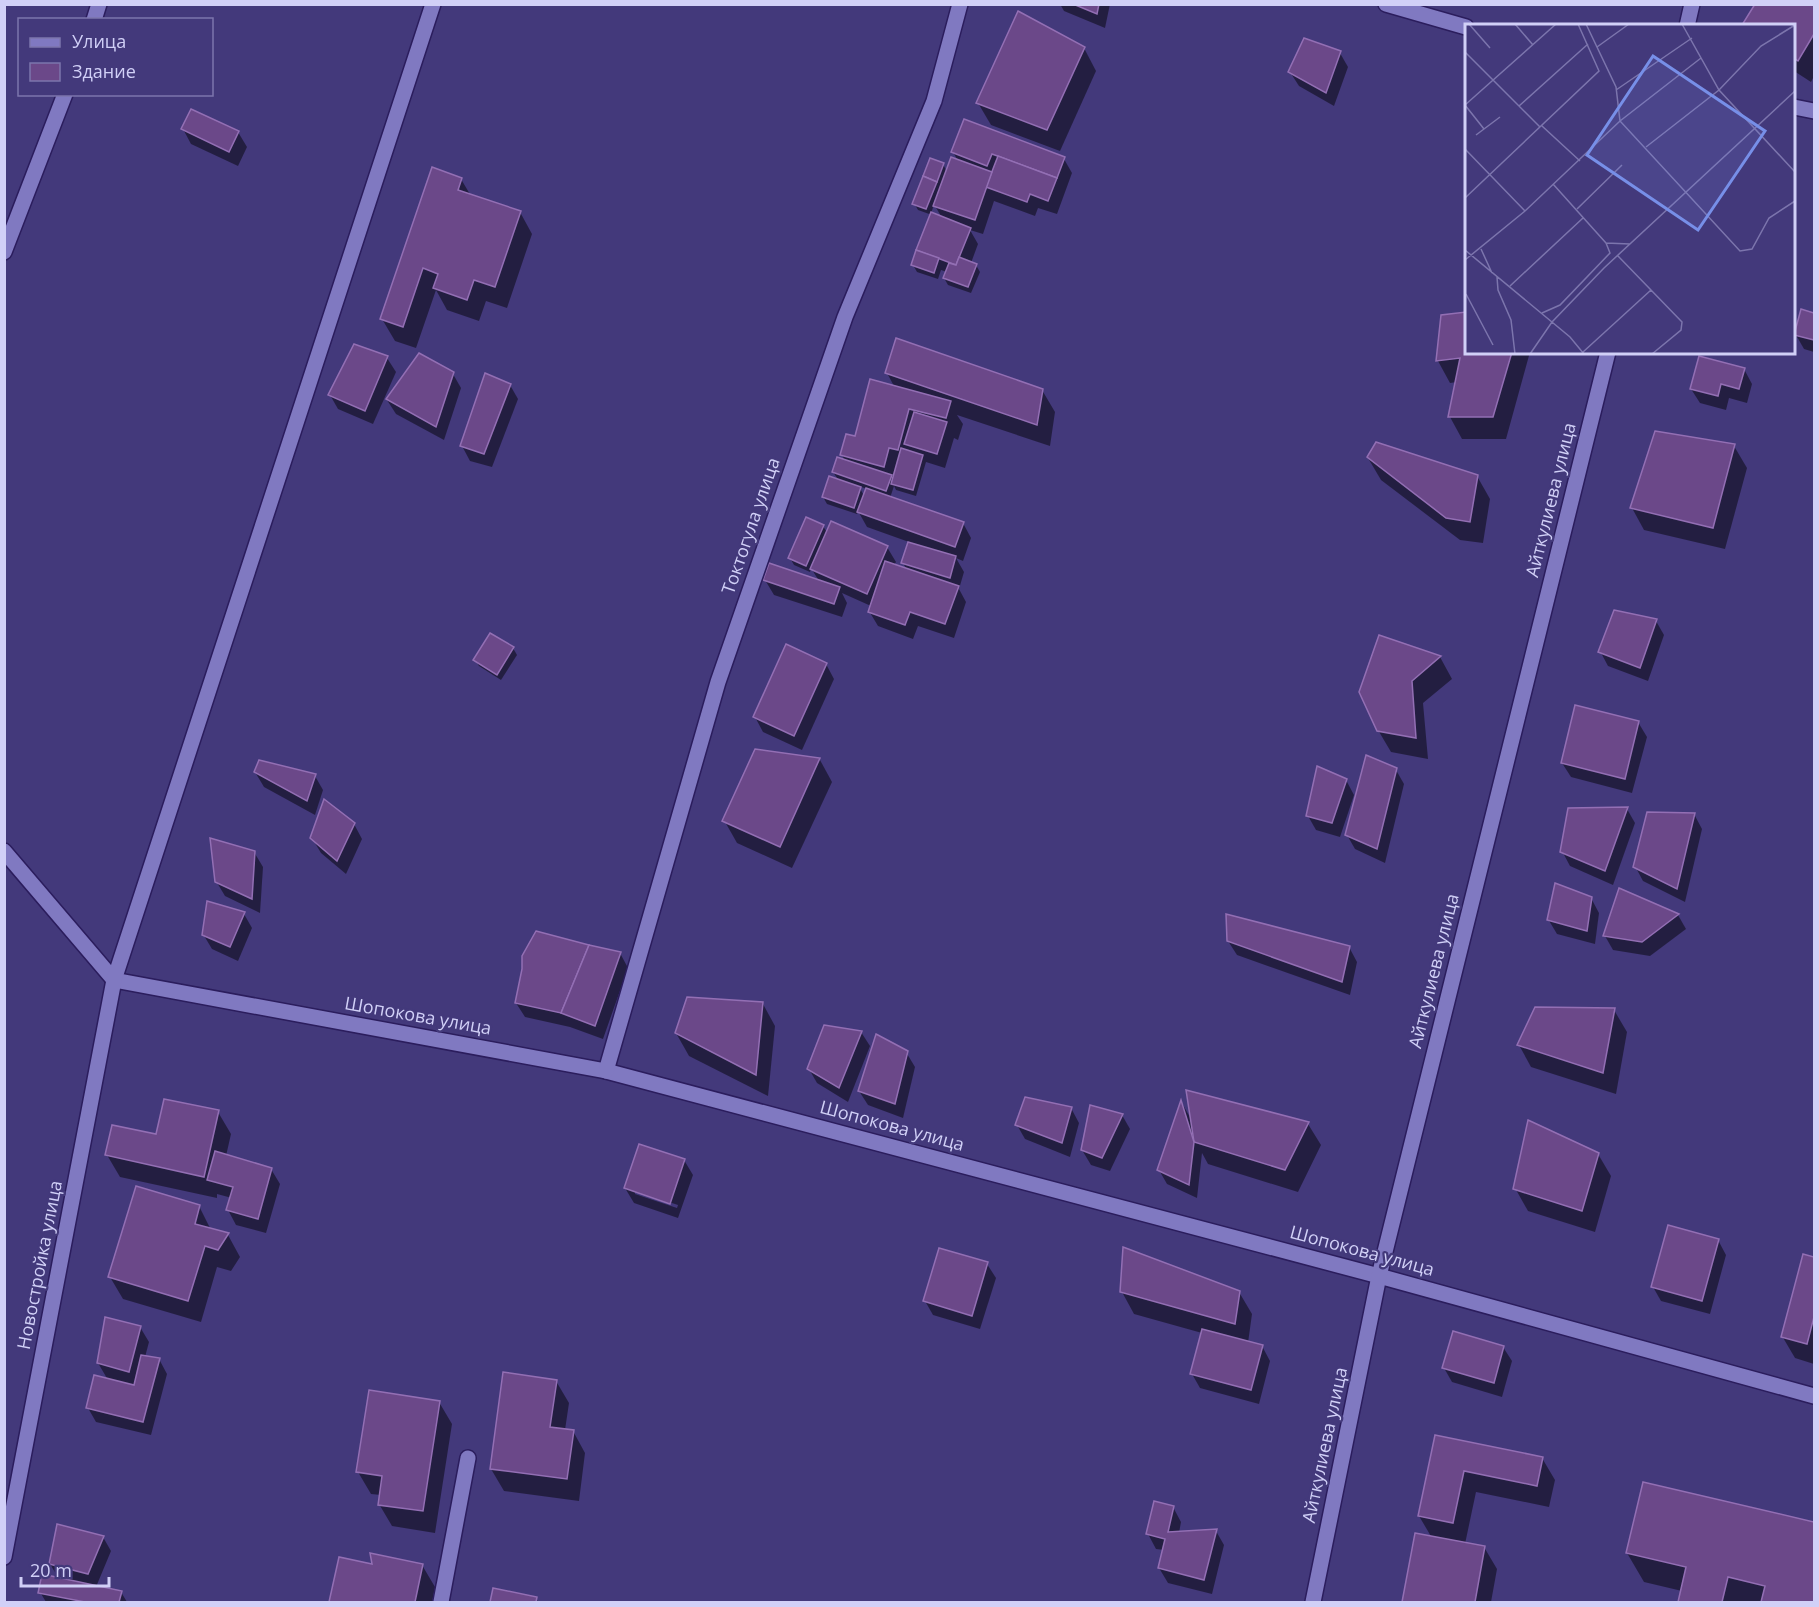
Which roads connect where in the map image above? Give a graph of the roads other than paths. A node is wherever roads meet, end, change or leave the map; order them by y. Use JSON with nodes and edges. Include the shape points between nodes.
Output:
{"nodes":[{"id":1,"x":433,"y":4,"type":"edge"},
{"id":2,"x":960,"y":4,"type":"edge"},
{"id":3,"x":1386,"y":4,"type":"edge"},
{"id":4,"x":1692,"y":4,"type":"edge"},
{"id":5,"x":1687,"y":24,"type":"edge"},
{"id":6,"x":1465,"y":26,"type":"edge"},
{"id":7,"x":64,"y":96,"type":"edge"},
{"id":8,"x":1795,"y":107,"type":"edge"},
{"id":9,"x":1815,"y":111,"type":"edge"},
{"id":10,"x":4,"y":252,"type":"edge"},
{"id":11,"x":1608,"y":354,"type":"edge"},
{"id":12,"x":4,"y":851,"type":"edge"},
{"id":13,"x":114,"y":980,"type":"junction"},
{"id":14,"x":606,"y":1071,"type":"junction"},
{"id":15,"x":1379,"y":1276,"type":"junction"},
{"id":16,"x":1815,"y":1396,"type":"edge"},
{"id":17,"x":468,"y":1458,"type":"dead end"},
{"id":18,"x":4,"y":1557,"type":"edge"},
{"id":19,"x":441,"y":1602,"type":"edge"},
{"id":20,"x":1312,"y":1602,"type":"edge"}],
"edges":[{"from":1,"to":13,"type":"street","name":"Новостройка улица"},
{"from":2,"to":14,"type":"street","name":"Токтогула улица","via":[[934,101],[845,317],[718,681]]},
{"from":3,"to":6,"type":"street"},
{"from":4,"to":5,"type":"street"},
{"from":7,"to":10,"type":"street"},
{"from":8,"to":9,"type":"street"},
{"from":11,"to":15,"type":"street","name":"Айткулиева улица"},
{"from":12,"to":13,"type":"street"},
{"from":13,"to":14,"type":"street","name":"Шопокова улица"},
{"from":13,"to":18,"type":"street","name":"Новостройка улица"},
{"from":14,"to":15,"type":"street","name":"Шопокова улица"},
{"from":15,"to":16,"type":"street","name":"Шопокова улица"},
{"from":15,"to":20,"type":"street","name":"Айткулиева улица"},
{"from":17,"to":19,"type":"street"}]}
